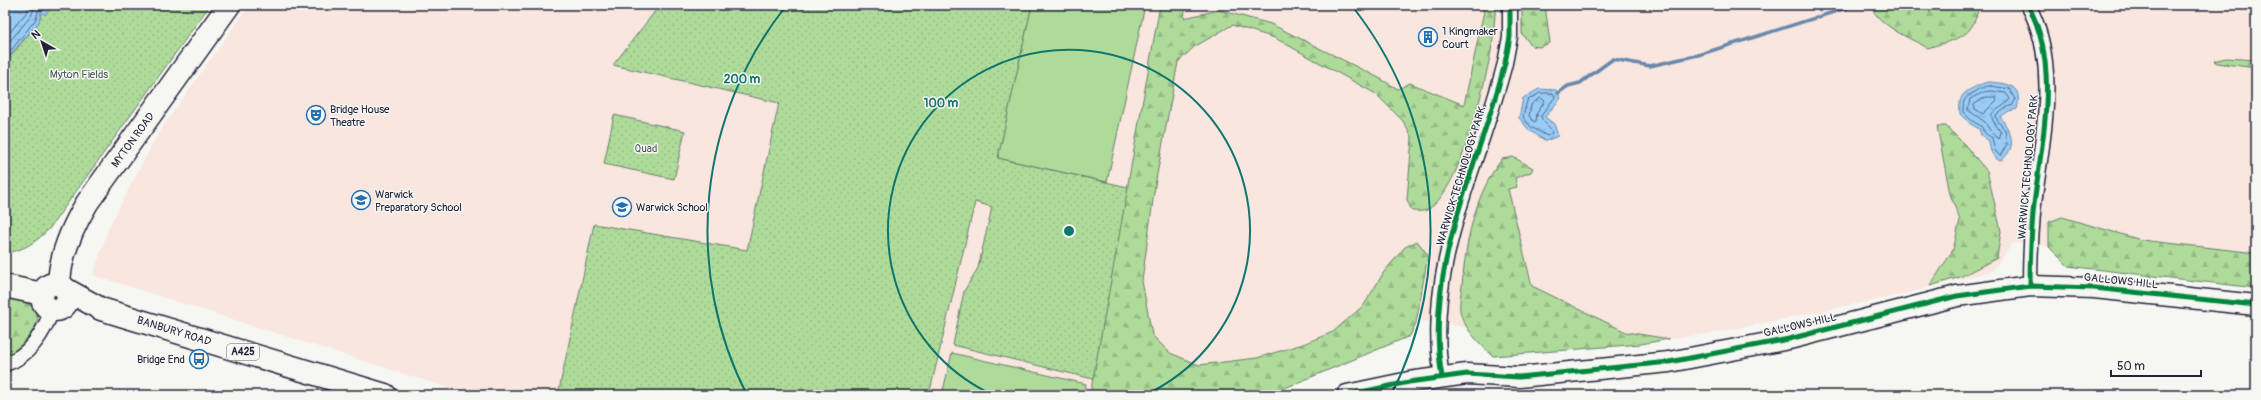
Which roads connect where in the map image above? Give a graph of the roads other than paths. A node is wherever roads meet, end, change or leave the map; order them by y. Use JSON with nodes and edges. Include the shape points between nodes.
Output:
{"nodes":[{"id":1,"x":229,"y":5,"type":"edge"},
{"id":2,"x":1510,"y":5,"type":"edge"},
{"id":3,"x":2028,"y":5,"type":"edge"},
{"id":4,"x":5,"y":286,"type":"edge"},
{"id":5,"x":2030,"y":286,"type":"junction"},
{"id":6,"x":56,"y":297,"type":"junction"},
{"id":7,"x":2256,"y":305,"type":"edge"},
{"id":8,"x":5,"y":364,"type":"edge"},
{"id":9,"x":1442,"y":377,"type":"junction"},
{"id":10,"x":338,"y":388,"type":"edge"},
{"id":11,"x":385,"y":395,"type":"edge"},
{"id":12,"x":1347,"y":395,"type":"edge"}],
"edges":[{"from":1,"to":6,"type":"main road","name":"MYTON ROAD","via":[[87,203],[70,234],[64,252]]},
{"from":2,"to":9,"type":"street","name":"WARWICK TECHNOLOGY PARK","via":[[1510,37],[1506,63],[1451,235],[1440,295],[1438,339]]},
{"from":3,"to":5,"type":"street","name":"WARWICK TECHNOLOGY PARK","via":[[2038,28],[2046,76],[2044,121],[2032,220]]},
{"from":4,"to":6,"type":"main road","name":"BANBURY ROAD","number":"A425"},
{"from":5,"to":7,"type":"street","name":"GALLOWS HILL","via":[[2094,288]]},
{"from":5,"to":9,"type":"street","name":"GALLOWS HILL","via":[[1957,296],[1788,339],[1568,379],[1467,374]]},
{"from":6,"to":8,"type":"street","via":[[44,328],[32,345],[16,359]]},
{"from":6,"to":10,"type":"main road","name":"BANBURY ROAD","number":"A425","via":[[101,309]]},
{"from":9,"to":12,"type":"street","name":"GALLOWS HILL"},
{"from":10,"to":11,"type":"main road","name":"BANBURY ROAD","number":"A425"}]}
